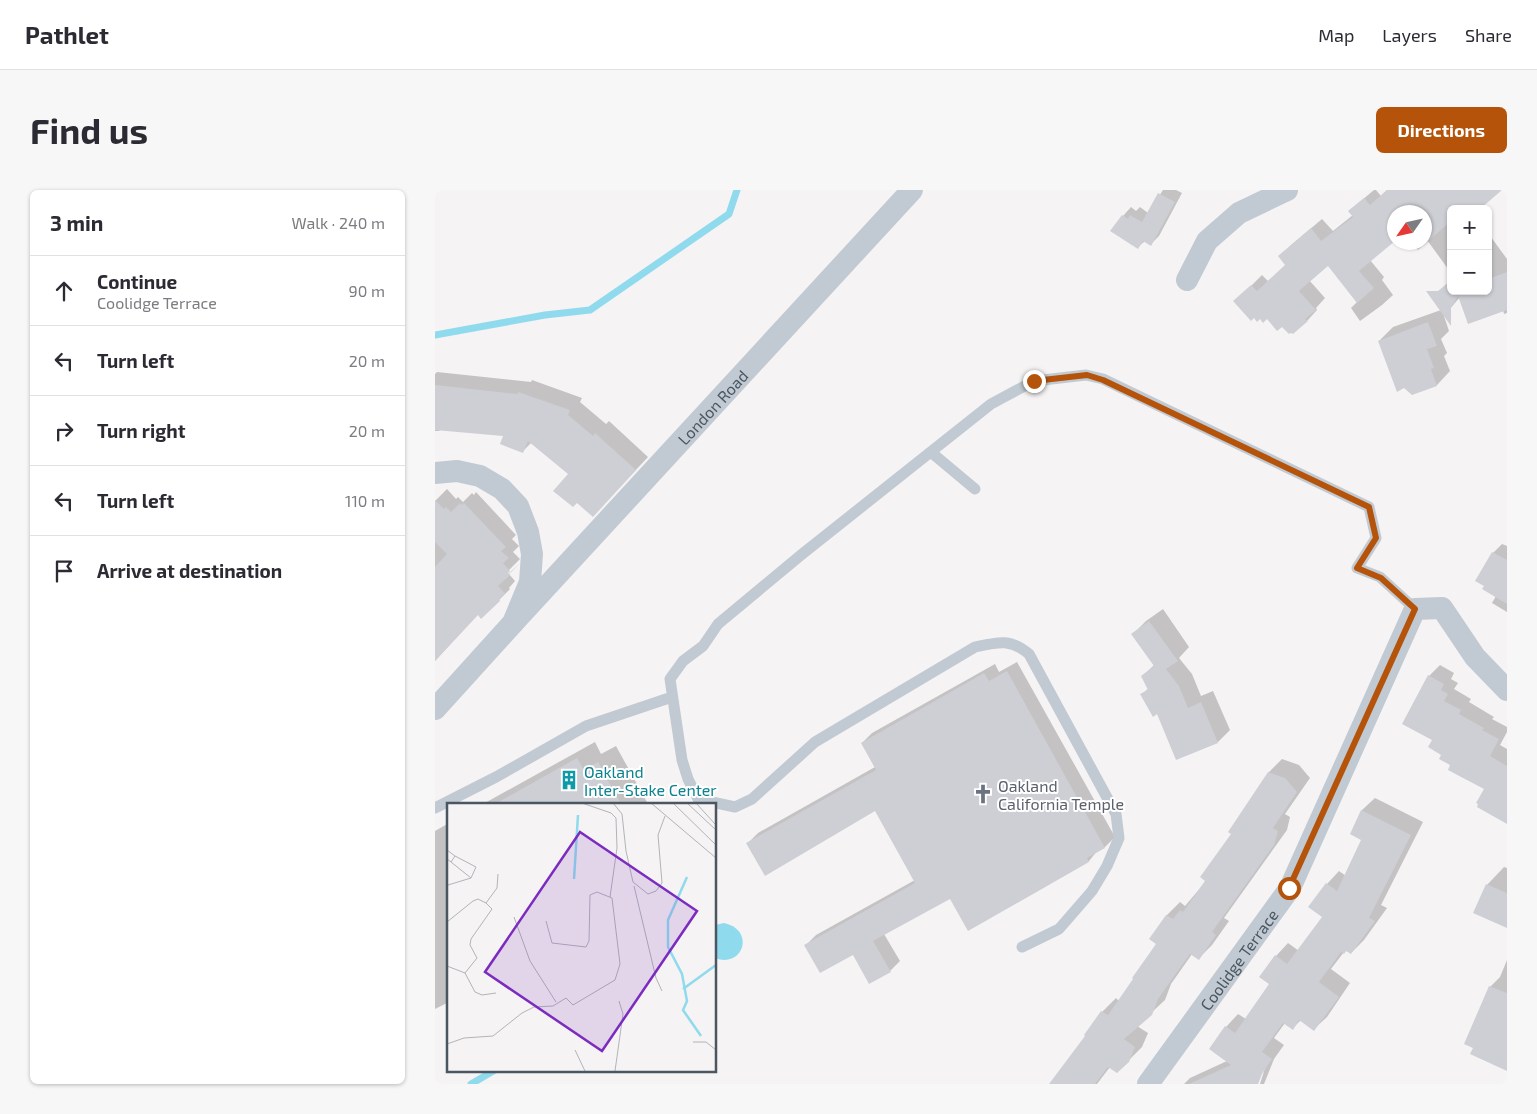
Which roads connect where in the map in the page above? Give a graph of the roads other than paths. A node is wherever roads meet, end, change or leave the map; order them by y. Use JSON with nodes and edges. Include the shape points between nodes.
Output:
{"nodes":[{"id":1,"x":912,"y":190,"type":"edge"},
{"id":2,"x":1287,"y":190,"type":"edge"},
{"id":3,"x":1187,"y":280,"type":"dead end"},
{"id":4,"x":932,"y":453,"type":"junction"},
{"id":5,"x":435,"y":472,"type":"edge"},
{"id":6,"x":975,"y":489,"type":"dead end"},
{"id":7,"x":1415,"y":609,"type":"junction"},
{"id":8,"x":513,"y":624,"type":"junction"},
{"id":9,"x":1507,"y":690,"type":"edge"},
{"id":10,"x":672,"y":697,"type":"junction"},
{"id":11,"x":435,"y":709,"type":"edge"},
{"id":12,"x":435,"y":808,"type":"edge"},
{"id":13,"x":1022,"y":947,"type":"dead end"},
{"id":14,"x":1148,"y":1084,"type":"edge"}],
"edges":[{"from":1,"to":8,"type":"street","name":"London Road"},
{"from":2,"to":3,"type":"street","via":[[1239,213],[1207,241]]},
{"from":4,"to":6,"type":"lane"},
{"from":4,"to":7,"type":"lane","via":[[991,404],[1034,381],[1087,375],[1103,380],[1369,507],[1376,538],[1357,568],[1381,578]]},
{"from":4,"to":10,"type":"lane","via":[[718,624],[703,646],[683,661],[670,679]]},
{"from":5,"to":8,"type":"street","via":[[457,471],[480,476],[502,490],[518,506],[532,554],[530,582]]},
{"from":7,"to":9,"type":"street","via":[[1443,608],[1475,657]]},
{"from":7,"to":14,"type":"street","name":"Coolidge Terrace","via":[[1289,888]]},
{"from":8,"to":11,"type":"street","name":"London Road"},
{"from":10,"to":12,"type":"lane","via":[[587,726]]},
{"from":10,"to":13,"type":"lane","via":[[682,760],[698,799],[735,807],[753,799],[815,742],[975,647],[995,642],[1017,645],[1029,654],[1116,814],[1119,838],[1092,891],[1059,929]]}]}
